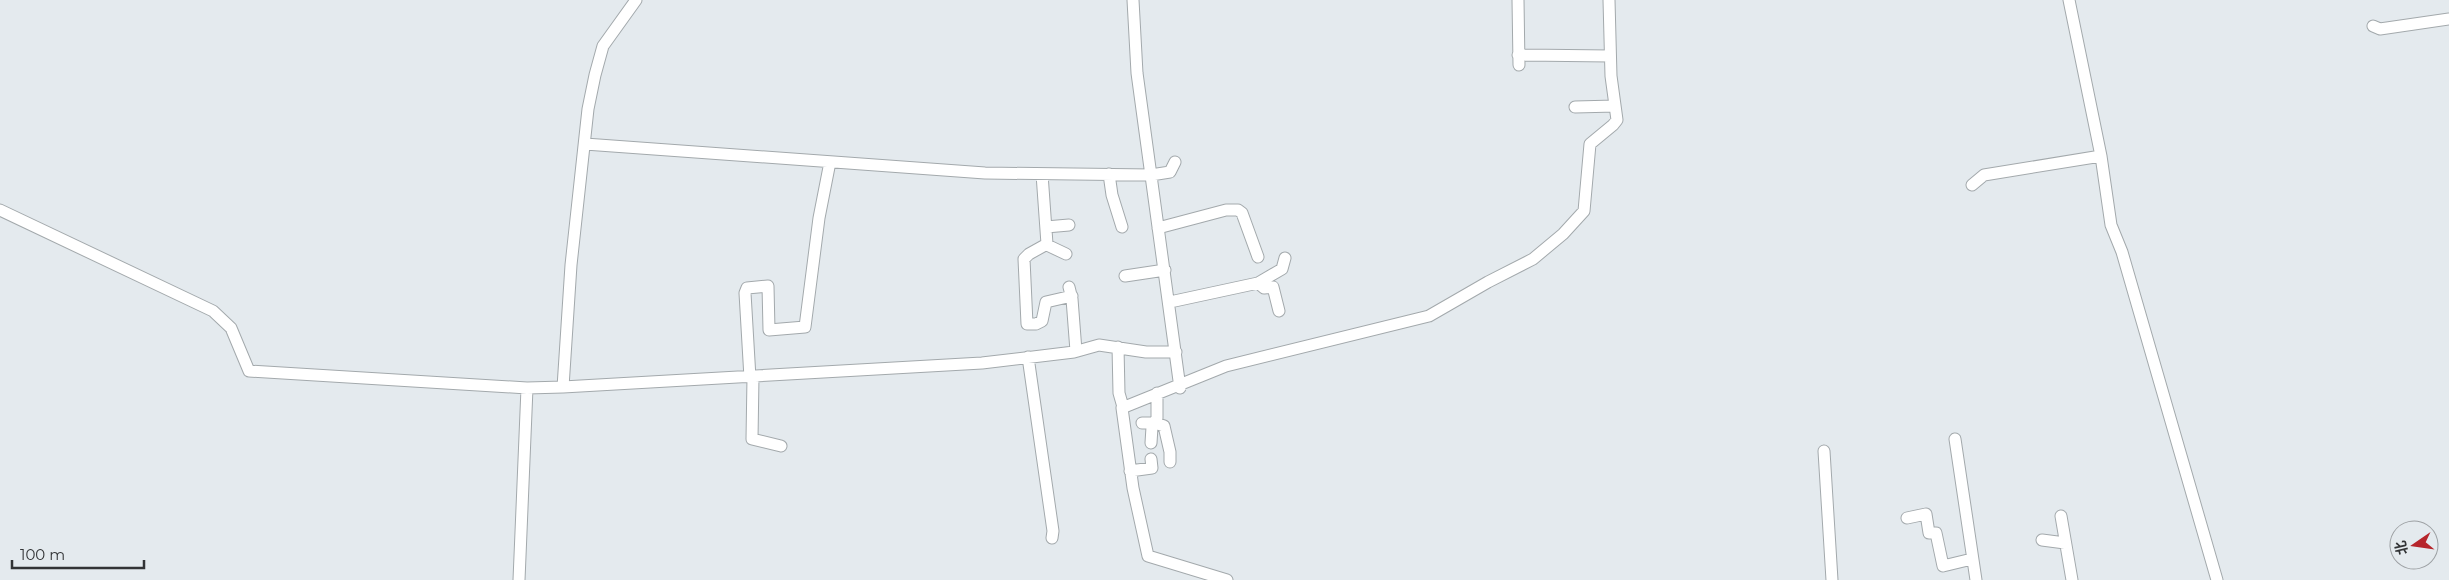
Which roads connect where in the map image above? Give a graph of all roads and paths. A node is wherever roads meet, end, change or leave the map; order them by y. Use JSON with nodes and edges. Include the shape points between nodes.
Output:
{"nodes":[{"id":1,"x":636,"y":0,"type":"edge"},
{"id":2,"x":1132,"y":0,"type":"edge"},
{"id":3,"x":1518,"y":0,"type":"edge"},
{"id":4,"x":1609,"y":0,"type":"edge"},
{"id":5,"x":2069,"y":0,"type":"edge"},
{"id":6,"x":2449,"y":19,"type":"edge"},
{"id":7,"x":2373,"y":26,"type":"dead end"},
{"id":8,"x":1610,"y":56,"type":"junction"},
{"id":9,"x":1615,"y":106,"type":"junction"},
{"id":10,"x":1575,"y":107,"type":"dead end"},
{"id":11,"x":586,"y":144,"type":"junction"},
{"id":12,"x":2101,"y":156,"type":"junction"},
{"id":13,"x":830,"y":162,"type":"junction"},
{"id":14,"x":1175,"y":162,"type":"dead end"},
{"id":15,"x":1042,"y":174,"type":"junction"},
{"id":16,"x":1109,"y":174,"type":"junction"},
{"id":17,"x":1151,"y":175,"type":"junction"},
{"id":18,"x":1972,"y":185,"type":"dead end"},
{"id":19,"x":0,"y":210,"type":"edge"},
{"id":20,"x":1069,"y":224,"type":"dead end"},
{"id":21,"x":1046,"y":227,"type":"junction"},
{"id":22,"x":1122,"y":227,"type":"dead end"},
{"id":23,"x":1158,"y":228,"type":"junction"},
{"id":24,"x":1046,"y":245,"type":"junction"},
{"id":25,"x":1066,"y":254,"type":"dead end"},
{"id":26,"x":1258,"y":257,"type":"dead end"},
{"id":27,"x":1284,"y":258,"type":"dead end"},
{"id":28,"x":1165,"y":270,"type":"junction"},
{"id":29,"x":1125,"y":276,"type":"dead end"},
{"id":30,"x":1258,"y":283,"type":"junction"},
{"id":31,"x":1170,"y":302,"type":"junction"},
{"id":32,"x":1279,"y":311,"type":"dead end"},
{"id":33,"x":769,"y":330,"type":"junction"},
{"id":34,"x":748,"y":332,"type":"junction"},
{"id":35,"x":1118,"y":347,"type":"junction"},
{"id":36,"x":1076,"y":351,"type":"junction"},
{"id":37,"x":1176,"y":352,"type":"junction"},
{"id":38,"x":1028,"y":357,"type":"junction"},
{"id":39,"x":751,"y":377,"type":"junction"},
{"id":40,"x":1180,"y":387,"type":"junction"},
{"id":41,"x":526,"y":388,"type":"junction"},
{"id":42,"x":563,"y":388,"type":"junction"},
{"id":43,"x":1156,"y":393,"type":"junction"},
{"id":44,"x":1123,"y":407,"type":"junction"},
{"id":45,"x":1142,"y":423,"type":"dead end"},
{"id":46,"x":1155,"y":423,"type":"junction"},
{"id":47,"x":1955,"y":439,"type":"dead end"},
{"id":48,"x":1151,"y":443,"type":"dead end"},
{"id":49,"x":781,"y":446,"type":"dead end"},
{"id":50,"x":1824,"y":451,"type":"dead end"},
{"id":51,"x":1151,"y":459,"type":"dead end"},
{"id":52,"x":1170,"y":462,"type":"dead end"},
{"id":53,"x":1130,"y":471,"type":"junction"},
{"id":54,"x":2061,"y":516,"type":"dead end"},
{"id":55,"x":1907,"y":518,"type":"dead end"},
{"id":56,"x":1052,"y":538,"type":"dead end"},
{"id":57,"x":2042,"y":540,"type":"dead end"},
{"id":58,"x":2065,"y":543,"type":"junction"},
{"id":59,"x":1972,"y":559,"type":"junction"},
{"id":60,"x":519,"y":580,"type":"edge"},
{"id":61,"x":1227,"y":580,"type":"edge"},
{"id":62,"x":1832,"y":580,"type":"edge"},
{"id":63,"x":1976,"y":580,"type":"edge"},
{"id":64,"x":2072,"y":580,"type":"edge"},
{"id":65,"x":2217,"y":580,"type":"edge"}],
"edges":[{"from":1,"to":11,"type":"street","via":[[604,46],[591,92]]},
{"from":2,"to":17,"type":"street","via":[[1137,72]]},
{"from":3,"to":8,"type":"street","via":[[1519,60]]},
{"from":4,"to":8,"type":"street"},
{"from":5,"to":12,"type":"street"},
{"from":6,"to":7,"type":"street","via":[[2380,29]]},
{"from":8,"to":9,"type":"street"},
{"from":9,"to":10,"type":"street"},
{"from":9,"to":40,"type":"street","via":[[1614,125],[1589,147],[1584,211],[1533,259],[1429,316],[1226,366]]},
{"from":11,"to":13,"type":"street"},
{"from":11,"to":42,"type":"street","via":[[571,265]]},
{"from":12,"to":18,"type":"street","via":[[1984,175]]},
{"from":12,"to":65,"type":"street","via":[[2111,225],[2123,255]]},
{"from":13,"to":15,"type":"street"},
{"from":13,"to":33,"type":"street","via":[[805,327]]},
{"from":14,"to":17,"type":"street","via":[[1170,172]]},
{"from":15,"to":16,"type":"street"},
{"from":15,"to":21,"type":"street"},
{"from":16,"to":17,"type":"street"},
{"from":16,"to":22,"type":"street"},
{"from":17,"to":23,"type":"street"},
{"from":19,"to":41,"type":"street","via":[[213,311],[230,328],[249,371]]},
{"from":20,"to":21,"type":"street"},
{"from":21,"to":24,"type":"street"},
{"from":23,"to":26,"type":"street","via":[[1226,210],[1238,210],[1242,213]]},
{"from":23,"to":28,"type":"street"},
{"from":24,"to":25,"type":"street"},
{"from":24,"to":36,"type":"street","via":[[1024,259],[1027,324],[1042,321],[1046,302],[1070,292]]},
{"from":27,"to":30,"type":"street","via":[[1282,268]]},
{"from":28,"to":29,"type":"street"},
{"from":28,"to":31,"type":"street"},
{"from":30,"to":31,"type":"street"},
{"from":30,"to":32,"type":"street","via":[[1264,288],[1273,287]]},
{"from":31,"to":37,"type":"street"},
{"from":33,"to":34,"type":"street"},
{"from":33,"to":34,"type":"street","via":[[768,286],[750,286],[745,293]]},
{"from":34,"to":39,"type":"street"},
{"from":35,"to":36,"type":"street","via":[[1099,345]]},
{"from":35,"to":37,"type":"street","via":[[1146,352]]},
{"from":35,"to":44,"type":"street","via":[[1113,392]]},
{"from":36,"to":38,"type":"street"},
{"from":37,"to":40,"type":"street"},
{"from":38,"to":39,"type":"street","via":[[982,364]]},
{"from":38,"to":56,"type":"street"},
{"from":39,"to":42,"type":"street"},
{"from":39,"to":49,"type":"street","via":[[752,439]]},
{"from":40,"to":43,"type":"street"},
{"from":41,"to":42,"type":"street"},
{"from":41,"to":60,"type":"street"},
{"from":43,"to":44,"type":"street"},
{"from":43,"to":46,"type":"street","via":[[1158,418]]},
{"from":44,"to":53,"type":"street","via":[[1121,413]]},
{"from":45,"to":46,"type":"street"},
{"from":46,"to":48,"type":"street"},
{"from":46,"to":52,"type":"street","via":[[1164,426]]},
{"from":47,"to":59,"type":"street"},
{"from":50,"to":62,"type":"street"},
{"from":51,"to":53,"type":"street","via":[[1152,468]]},
{"from":53,"to":61,"type":"street","via":[[1148,556]]},
{"from":54,"to":58,"type":"street"},
{"from":55,"to":59,"type":"street","via":[[1926,514],[1929,533],[1936,532],[1943,566]]},
{"from":57,"to":58,"type":"street"},
{"from":58,"to":64,"type":"street"},
{"from":59,"to":63,"type":"street"}]}
